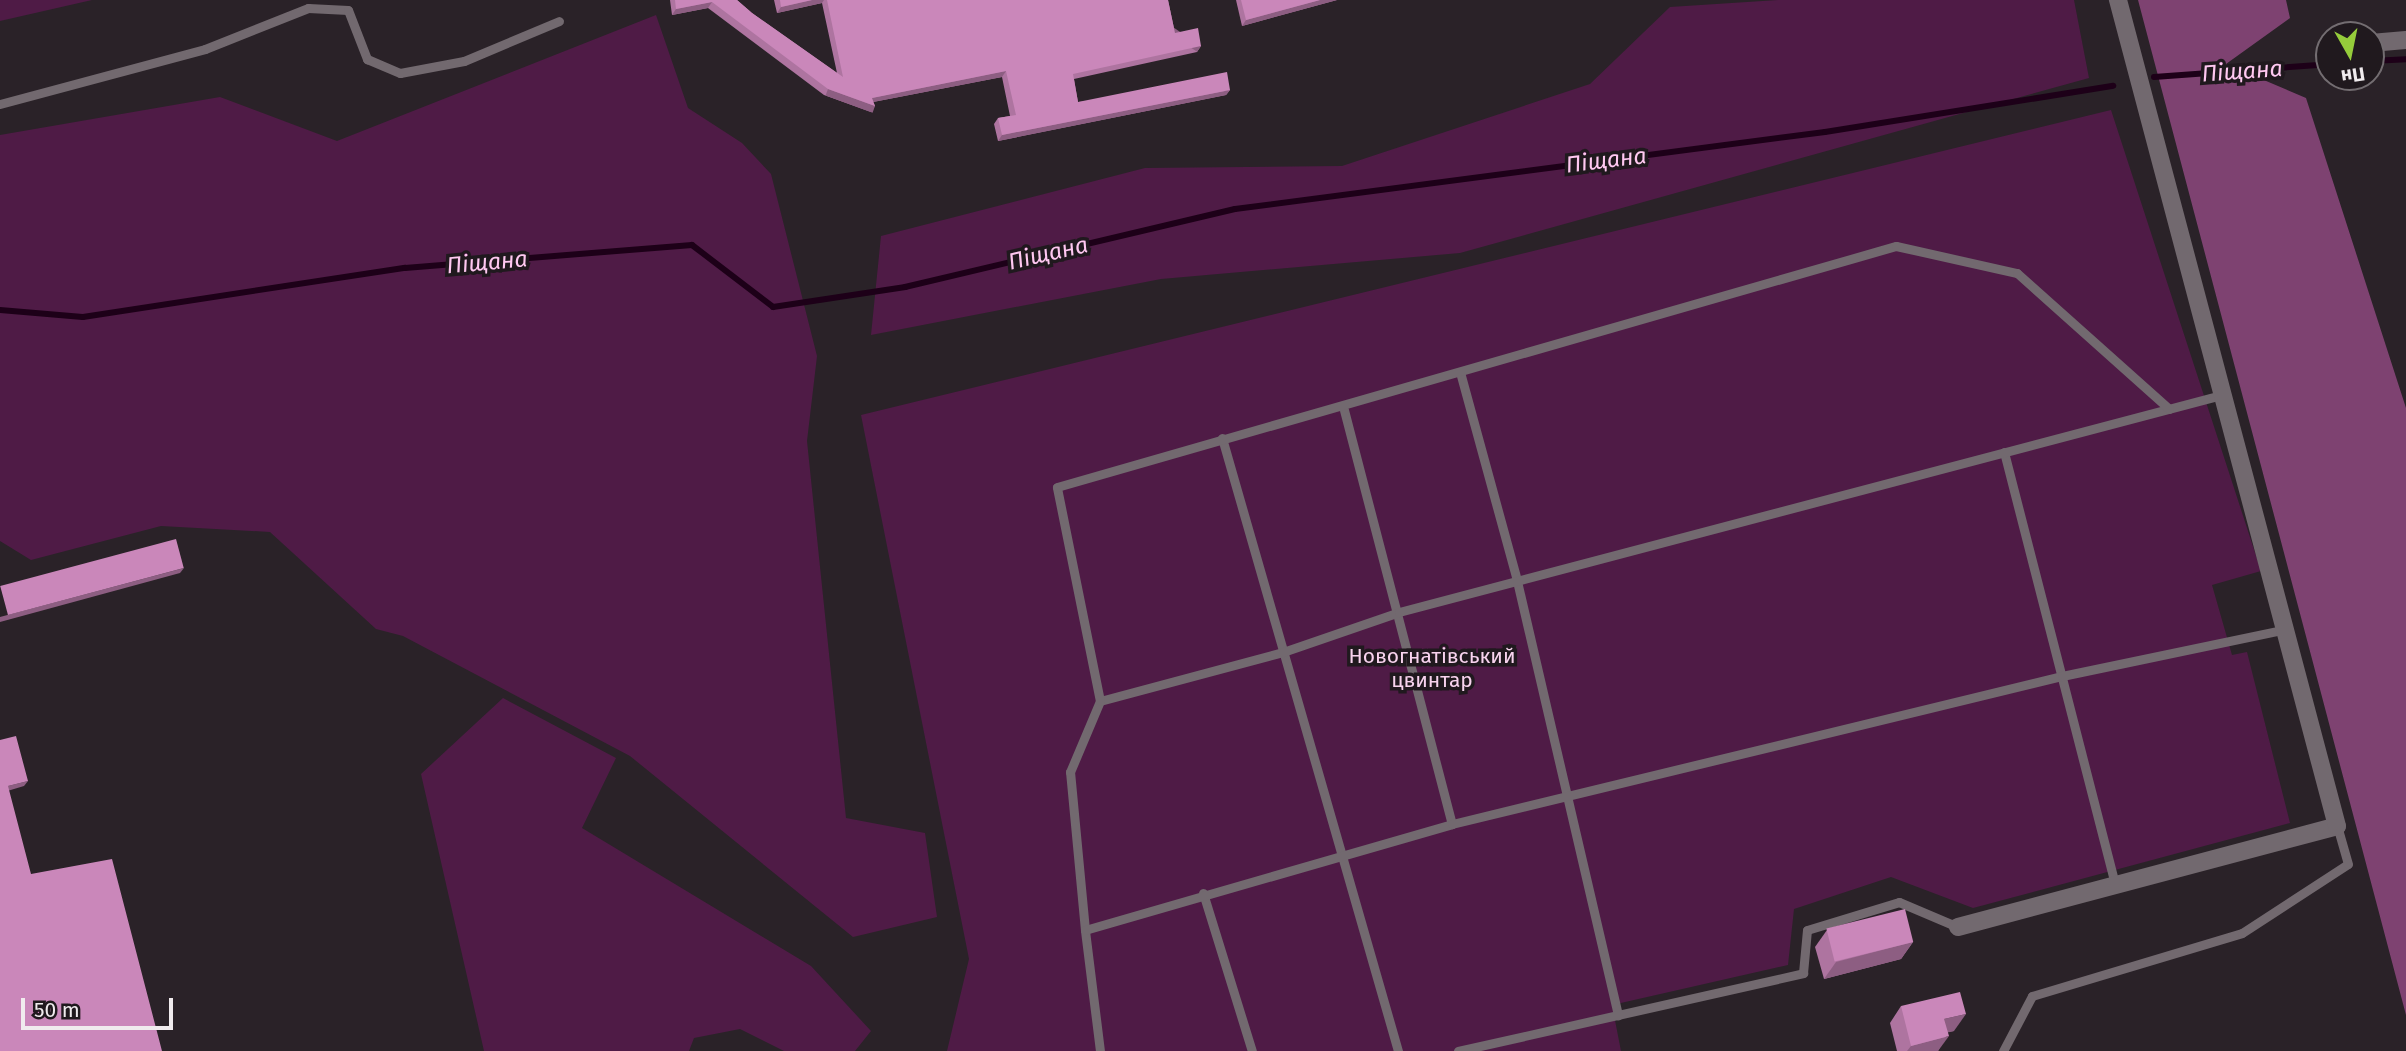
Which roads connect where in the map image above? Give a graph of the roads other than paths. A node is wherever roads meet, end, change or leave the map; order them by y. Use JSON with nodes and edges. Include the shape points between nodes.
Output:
{"nodes":[{"id":1,"x":2118,"y":0,"type":"edge"},
{"id":2,"x":559,"y":21,"type":"dead end"},
{"id":3,"x":2406,"y":40,"type":"edge"},
{"id":4,"x":2385,"y":42,"type":"edge"},
{"id":5,"x":0,"y":104,"type":"edge"},
{"id":6,"x":1460,"y":372,"type":"junction"},
{"id":7,"x":2226,"y":394,"type":"junction"},
{"id":8,"x":2169,"y":409,"type":"junction"},
{"id":9,"x":1344,"y":410,"type":"junction"},
{"id":10,"x":1222,"y":438,"type":"junction"},
{"id":11,"x":2004,"y":452,"type":"junction"},
{"id":12,"x":1517,"y":581,"type":"junction"},
{"id":13,"x":1399,"y":612,"type":"junction"},
{"id":14,"x":2288,"y":629,"type":"junction"},
{"id":15,"x":1283,"y":652,"type":"junction"},
{"id":16,"x":2062,"y":676,"type":"junction"},
{"id":17,"x":1100,"y":701,"type":"junction"},
{"id":18,"x":1569,"y":796,"type":"junction"},
{"id":19,"x":1452,"y":824,"type":"junction"},
{"id":20,"x":2337,"y":826,"type":"junction"},
{"id":21,"x":1343,"y":855,"type":"junction"},
{"id":22,"x":2115,"y":885,"type":"junction"},
{"id":23,"x":1203,"y":893,"type":"junction"},
{"id":24,"x":1958,"y":927,"type":"joint"},
{"id":25,"x":1085,"y":930,"type":"junction"},
{"id":26,"x":1618,"y":1015,"type":"junction"},
{"id":27,"x":1490,"y":1048,"type":"edge"},
{"id":28,"x":1101,"y":1051,"type":"edge"},
{"id":29,"x":1252,"y":1051,"type":"edge"},
{"id":30,"x":1398,"y":1051,"type":"edge"},
{"id":31,"x":1458,"y":1051,"type":"edge"},
{"id":32,"x":2003,"y":1051,"type":"edge"}],
"edges":[{"from":1,"to":7,"type":"street"},
{"from":2,"to":5,"type":"lane","via":[[464,61],[400,73],[368,59],[348,10],[308,8],[205,49]]},
{"from":3,"to":4,"type":"street"},
{"from":6,"to":8,"type":"lane","via":[[1896,246],[2017,273]]},
{"from":6,"to":9,"type":"lane"},
{"from":6,"to":12,"type":"lane"},
{"from":7,"to":8,"type":"lane"},
{"from":7,"to":14,"type":"street"},
{"from":8,"to":11,"type":"lane"},
{"from":9,"to":10,"type":"lane"},
{"from":9,"to":13,"type":"lane"},
{"from":10,"to":15,"type":"lane"},
{"from":10,"to":17,"type":"lane","via":[[1057,487]]},
{"from":11,"to":12,"type":"lane"},
{"from":11,"to":16,"type":"lane"},
{"from":12,"to":13,"type":"lane"},
{"from":12,"to":18,"type":"lane"},
{"from":13,"to":15,"type":"lane"},
{"from":13,"to":19,"type":"lane"},
{"from":14,"to":16,"type":"lane"},
{"from":14,"to":20,"type":"street"},
{"from":15,"to":17,"type":"lane"},
{"from":15,"to":21,"type":"lane"},
{"from":16,"to":18,"type":"lane"},
{"from":16,"to":22,"type":"lane"},
{"from":17,"to":25,"type":"lane","via":[[1070,772]]},
{"from":18,"to":19,"type":"lane"},
{"from":18,"to":26,"type":"lane"},
{"from":19,"to":21,"type":"lane"},
{"from":20,"to":22,"type":"street"},
{"from":20,"to":32,"type":"lane","via":[[2348,864],[2242,933],[2032,996]]},
{"from":21,"to":23,"type":"lane"},
{"from":21,"to":30,"type":"lane"},
{"from":22,"to":24,"type":"street"},
{"from":23,"to":25,"type":"lane"},
{"from":23,"to":29,"type":"lane"},
{"from":24,"to":26,"type":"lane","via":[[1899,902],[1807,930],[1803,973]]},
{"from":25,"to":28,"type":"lane"},
{"from":26,"to":27,"type":"lane"},
{"from":27,"to":31,"type":"lane"}]}
